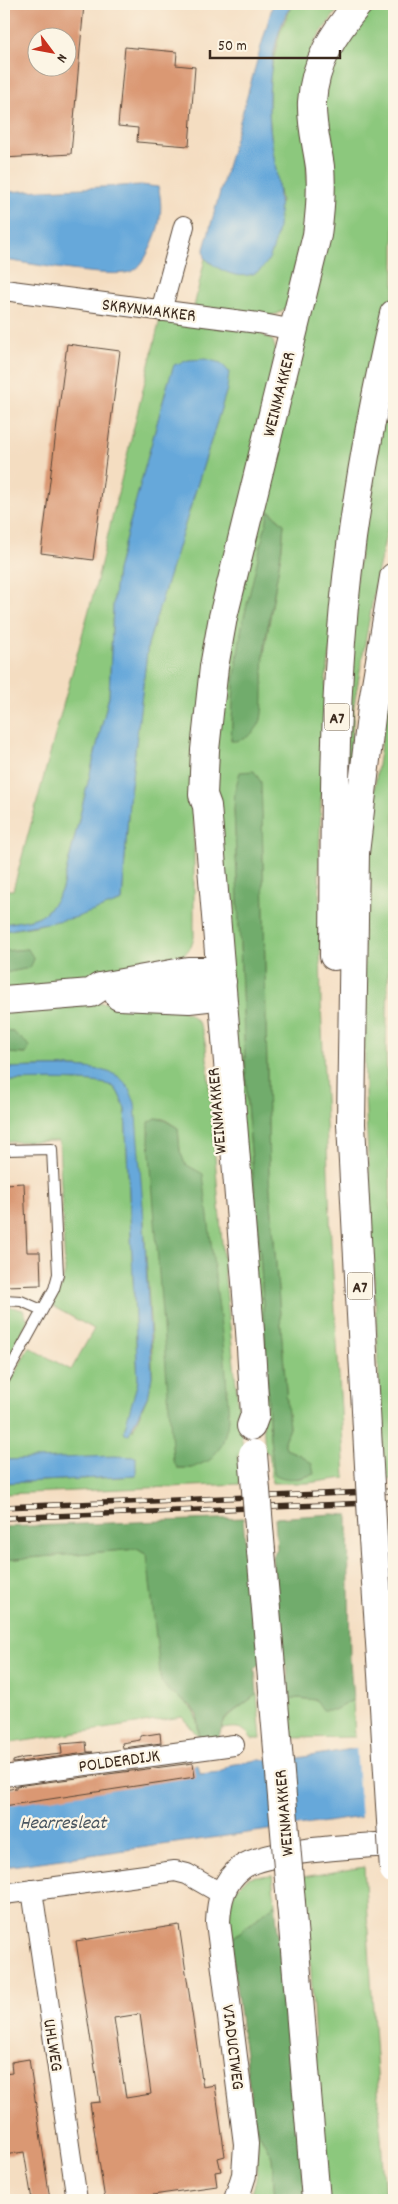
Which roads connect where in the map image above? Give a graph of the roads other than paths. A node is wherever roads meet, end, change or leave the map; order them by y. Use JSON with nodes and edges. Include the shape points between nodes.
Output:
{"nodes":[{"id":1,"x":358,"y":4,"type":"edge"},
{"id":2,"x":184,"y":226,"type":"dead end"},
{"id":3,"x":4,"y":290,"type":"edge"},
{"id":4,"x":161,"y":311,"type":"junction"},
{"id":5,"x":394,"y":314,"type":"edge"},
{"id":6,"x":294,"y":330,"type":"junction"},
{"id":7,"x":394,"y":577,"type":"edge"},
{"id":8,"x":211,"y":983,"type":"junction"},
{"id":9,"x":4,"y":1000,"type":"edge"},
{"id":10,"x":351,"y":1124,"type":"junction"},
{"id":11,"x":4,"y":1150,"type":"edge"},
{"id":12,"x":4,"y":1300,"type":"edge"},
{"id":13,"x":42,"y":1310,"type":"junction"},
{"id":14,"x":4,"y":1380,"type":"edge"},
{"id":15,"x":234,"y":1745,"type":"dead end"},
{"id":16,"x":4,"y":1776,"type":"edge"},
{"id":17,"x":394,"y":1844,"type":"edge"},
{"id":18,"x":394,"y":1870,"type":"edge"},
{"id":19,"x":32,"y":1890,"type":"junction"},
{"id":20,"x":4,"y":1894,"type":"edge"},
{"id":21,"x":222,"y":1894,"type":"junction"},
{"id":22,"x":78,"y":2200,"type":"edge"},
{"id":23,"x":236,"y":2200,"type":"edge"},
{"id":24,"x":316,"y":2200,"type":"edge"}],
"edges":[{"from":1,"to":6,"type":"main road","name":"WEINMAKKER","via":[[328,45],[316,76],[312,111],[321,179],[319,219]]},
{"from":2,"to":4,"type":"street"},
{"from":3,"to":4,"type":"street","name":"SKRYNMAKKER"},
{"from":4,"to":6,"type":"street","name":"SKRYNMAKKER"},
{"from":5,"to":10,"type":"main road","number":"A7","via":[[355,513],[339,676],[335,798],[335,1021]]},
{"from":6,"to":8,"type":"main road","name":"WEINMAKKER","via":[[218,642],[203,795],[207,806]]},
{"from":7,"to":10,"type":"main road","number":"A7","via":[[372,708],[355,853]]},
{"from":8,"to":9,"type":"main road","via":[[189,999],[98,997],[91,993]]},
{"from":8,"to":24,"type":"main road","name":"WEINMAKKER","bridge":true,"via":[[239,1354],[246,1415],[251,1426]]},
{"from":10,"to":18,"type":"main road","number":"A7","bridge":true},
{"from":11,"to":13,"type":"lane","via":[[52,1149],[58,1274]]},
{"from":12,"to":13,"type":"lane","via":[[21,1301]]},
{"from":13,"to":14,"type":"lane"},
{"from":15,"to":16,"type":"street","name":"POLDERDIJK"},
{"from":17,"to":21,"type":"street","via":[[259,1859],[239,1869]]},
{"from":19,"to":20,"type":"street"},
{"from":19,"to":21,"type":"street","via":[[174,1871],[187,1874]]},
{"from":19,"to":22,"type":"street","name":"UHLWEG"},
{"from":21,"to":23,"type":"street","name":"VIADUCTWEG","via":[[218,1930],[245,2135],[244,2175]]}]}
